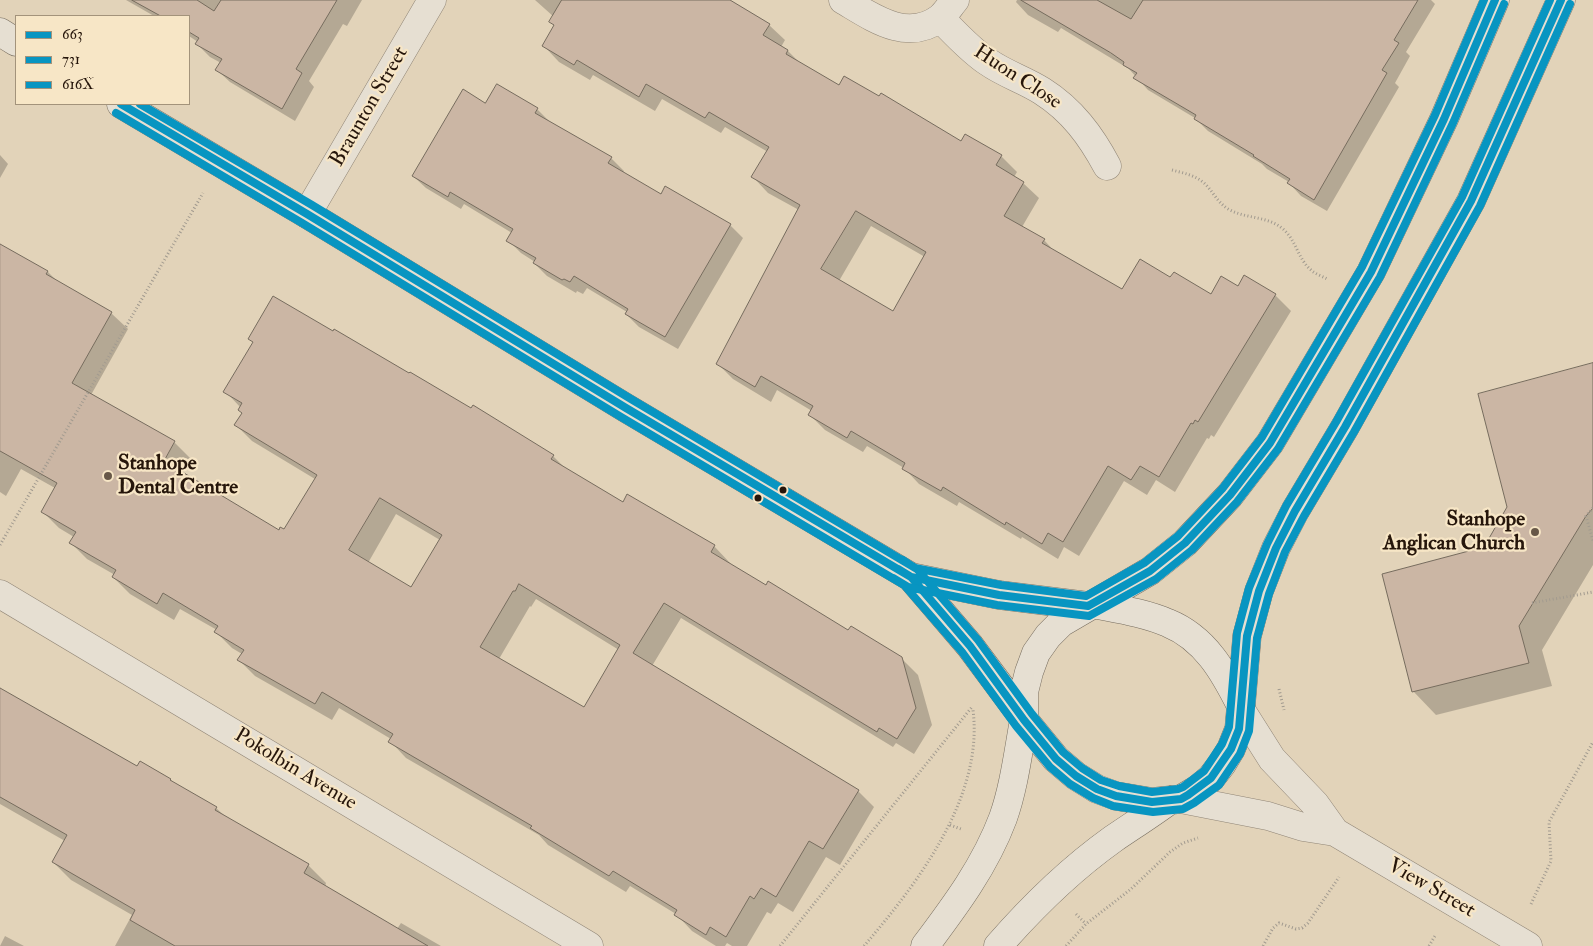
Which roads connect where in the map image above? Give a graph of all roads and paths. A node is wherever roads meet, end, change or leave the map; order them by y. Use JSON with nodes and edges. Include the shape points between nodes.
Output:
{"nodes":[{"id":1,"x":432,"y":0,"type":"edge"},
{"id":2,"x":843,"y":0,"type":"edge"},
{"id":3,"x":1495,"y":0,"type":"edge"},
{"id":4,"x":1561,"y":0,"type":"edge"},
{"id":5,"x":948,"y":9,"type":"edge"},
{"id":6,"x":0,"y":32,"type":"edge"},
{"id":7,"x":15,"y":41,"type":"edge"},
{"id":8,"x":123,"y":105,"type":"edge"},
{"id":9,"x":220,"y":162,"type":"junction"},
{"id":10,"x":1107,"y":166,"type":"dead end"},
{"id":11,"x":1172,"y":170,"type":"dead end"},
{"id":12,"x":308,"y":214,"type":"junction"},
{"id":13,"x":1327,"y":279,"type":"dead end"},
{"id":14,"x":1593,"y":508,"type":"edge"},
{"id":15,"x":1593,"y":541,"type":"edge"},
{"id":16,"x":0,"y":545,"type":"edge"},
{"id":17,"x":911,"y":577,"type":"junction"},
{"id":18,"x":1593,"y":592,"type":"edge"},
{"id":19,"x":0,"y":594,"type":"edge"},
{"id":20,"x":1532,"y":603,"type":"dead end"},
{"id":21,"x":1091,"y":605,"type":"junction"},
{"id":22,"x":1279,"y":688,"type":"dead end"},
{"id":23,"x":1241,"y":708,"type":"junction"},
{"id":24,"x":1285,"y":714,"type":"dead end"},
{"id":25,"x":1023,"y":718,"type":"junction"},
{"id":26,"x":1593,"y":742,"type":"edge"},
{"id":27,"x":1175,"y":799,"type":"junction"},
{"id":28,"x":1335,"y":832,"type":"junction"},
{"id":29,"x":1199,"y":838,"type":"dead end"},
{"id":30,"x":1339,"y":878,"type":"dead end"},
{"id":31,"x":1531,"y":904,"type":"dead end"},
{"id":32,"x":1435,"y":936,"type":"dead end"},
{"id":33,"x":589,"y":946,"type":"edge"},
{"id":34,"x":780,"y":946,"type":"edge"},
{"id":35,"x":864,"y":946,"type":"edge"},
{"id":36,"x":925,"y":946,"type":"edge"},
{"id":37,"x":998,"y":946,"type":"edge"},
{"id":38,"x":1066,"y":946,"type":"edge"},
{"id":39,"x":1263,"y":946,"type":"edge"},
{"id":40,"x":1430,"y":946,"type":"edge"},
{"id":41,"x":1528,"y":946,"type":"edge"}],
"edges":[{"from":1,"to":12,"type":"street","name":"Braunton Street"},
{"from":2,"to":5,"type":"street","via":[[879,22],[907,29],[922,27]]},
{"from":3,"to":21,"type":"street","via":[[1444,119],[1371,272],[1270,443],[1230,495],[1185,543],[1150,571]]},
{"from":4,"to":23,"type":"street","via":[[1471,201],[1276,548],[1259,591],[1247,636]]},
{"from":5,"to":10,"type":"street","name":"Huon Close","via":[[964,43],[988,62],[1043,92],[1068,112],[1091,138]]},
{"from":6,"to":7,"type":"street"},
{"from":8,"to":9,"type":"street"},
{"from":9,"to":12,"type":"street"},
{"from":9,"to":16,"type":"path"},
{"from":11,"to":13,"type":"path","via":[[1203,182],[1227,209],[1277,224],[1285,230],[1312,271]]},
{"from":12,"to":17,"type":"street"},
{"from":14,"to":15,"type":"path","via":[[1586,516]]},
{"from":17,"to":21,"type":"street","name":"View Street","via":[[999,595]]},
{"from":17,"to":25,"type":"street","name":"View Street","via":[[970,646]]},
{"from":18,"to":20,"type":"path"},
{"from":19,"to":33,"type":"street","name":"Pokolbin Avenue"},
{"from":21,"to":23,"type":"street","name":"View Street","via":[[1148,616],[1185,632],[1211,654]]},
{"from":21,"to":25,"type":"street","via":[[1061,623],[1036,653],[1024,692]]},
{"from":22,"to":24,"type":"path"},
{"from":23,"to":27,"type":"street","via":[[1239,729],[1222,764],[1198,789]]},
{"from":23,"to":28,"type":"street","name":"View Street","via":[[1272,759],[1315,804]]},
{"from":25,"to":27,"type":"street","name":"View Street","via":[[1056,760],[1097,789],[1152,802]]},
{"from":25,"to":36,"type":"street","via":[[1011,791],[992,845],[962,898]]},
{"from":26,"to":31,"type":"path","via":[[1549,822],[1551,861]]},
{"from":27,"to":28,"type":"street","name":"View Street"},
{"from":27,"to":37,"type":"street","via":[[1085,861],[1021,920]]},
{"from":28,"to":41,"type":"street","name":"View Street"},
{"from":29,"to":38,"type":"path","via":[[1170,852],[1086,924]]},
{"from":30,"to":39,"type":"path","via":[[1308,923],[1296,929],[1279,923]]},
{"from":32,"to":40,"type":"path"},
{"from":34,"to":35,"type":"path","via":[[972,706],[974,724],[966,781],[950,825],[918,877]]}]}
